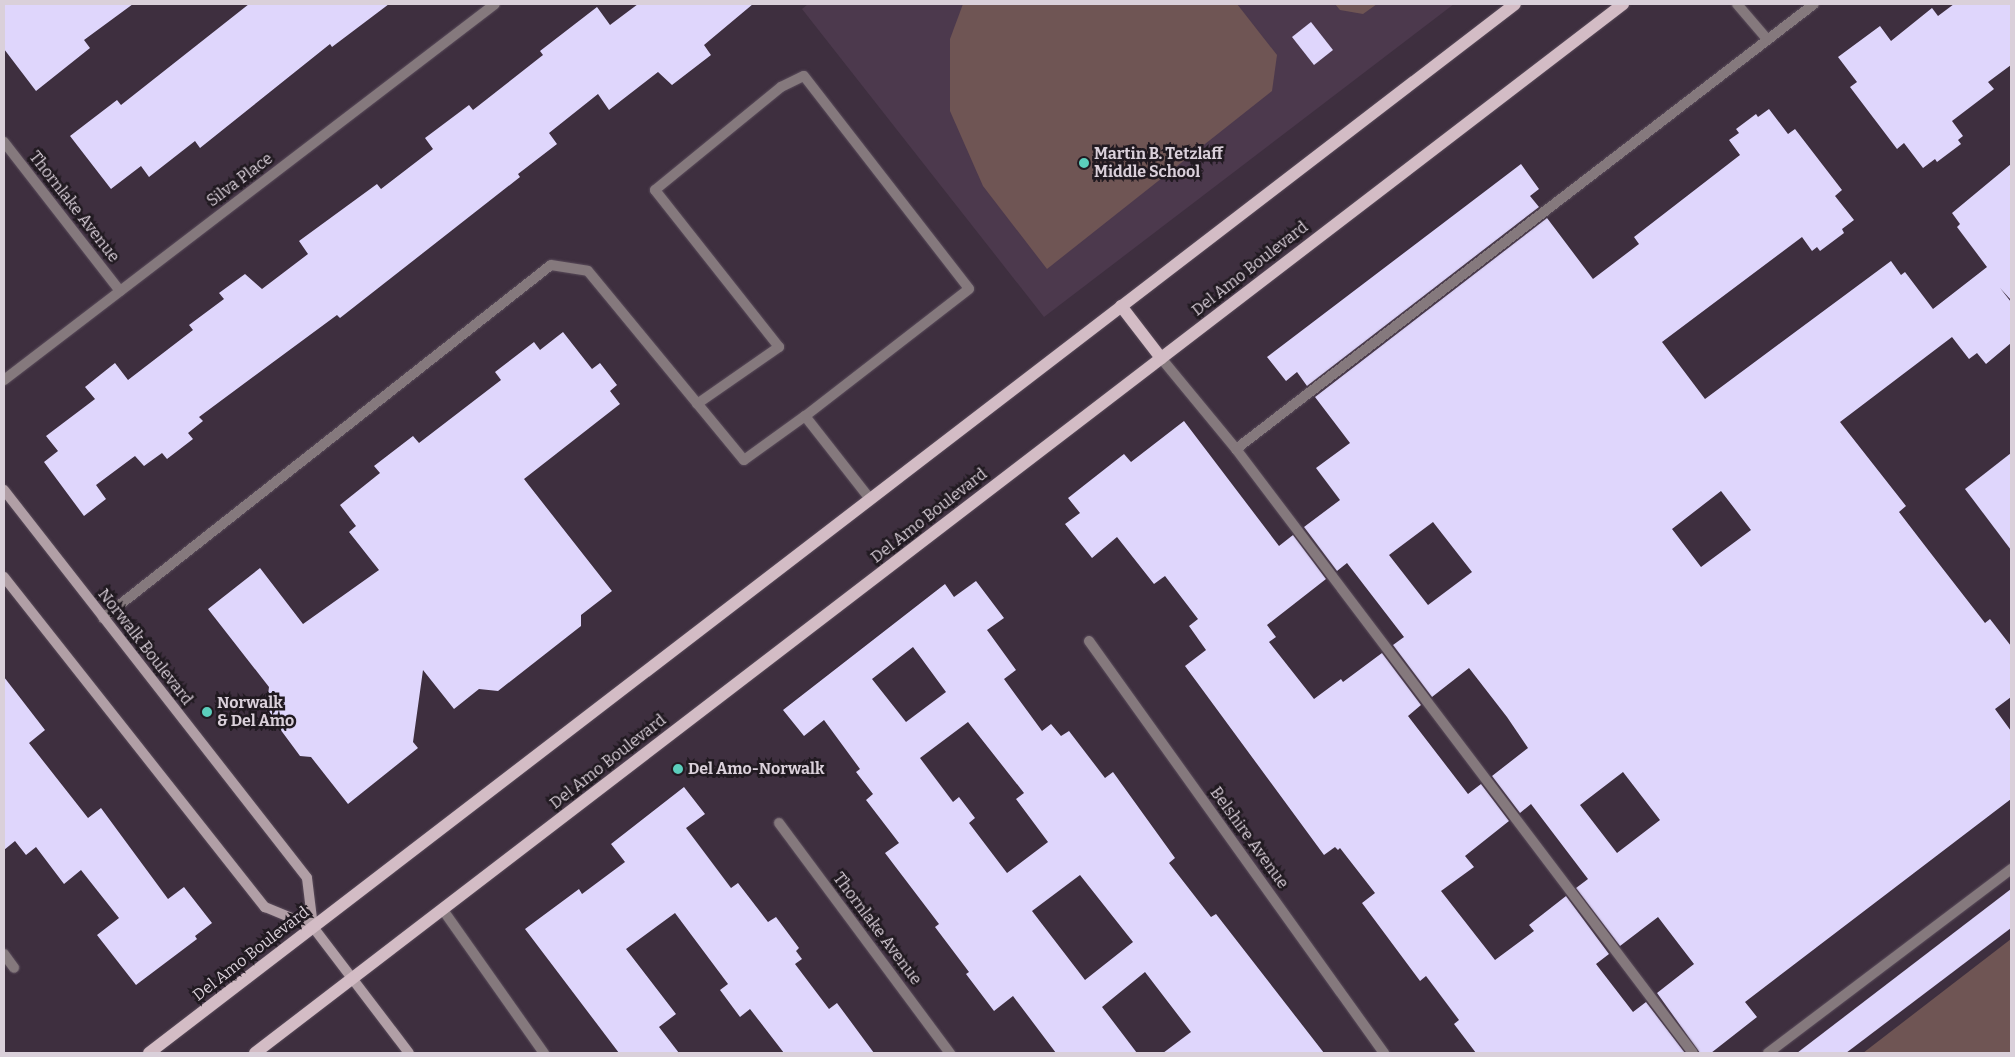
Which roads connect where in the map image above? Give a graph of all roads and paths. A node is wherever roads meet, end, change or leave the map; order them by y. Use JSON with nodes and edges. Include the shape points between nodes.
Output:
{"nodes":[{"id":1,"x":495,"y":4,"type":"edge"},
{"id":2,"x":1515,"y":4,"type":"edge"},
{"id":3,"x":1623,"y":4,"type":"edge"},
{"id":4,"x":1738,"y":4,"type":"edge"},
{"id":5,"x":1814,"y":4,"type":"edge"},
{"id":6,"x":1767,"y":39,"type":"junction"},
{"id":7,"x":4,"y":142,"type":"edge"},
{"id":8,"x":120,"y":291,"type":"junction"},
{"id":9,"x":1121,"y":306,"type":"junction"},
{"id":10,"x":1161,"y":358,"type":"junction"},
{"id":11,"x":4,"y":380,"type":"edge"},
{"id":12,"x":697,"y":404,"type":"junction"},
{"id":13,"x":805,"y":416,"type":"junction"},
{"id":14,"x":1236,"y":449,"type":"junction"},
{"id":15,"x":4,"y":490,"type":"edge"},
{"id":16,"x":870,"y":499,"type":"junction"},
{"id":17,"x":4,"y":577,"type":"edge"},
{"id":18,"x":103,"y":618,"type":"junction"},
{"id":19,"x":1090,"y":641,"type":"dead end"},
{"id":20,"x":779,"y":823,"type":"dead end"},
{"id":21,"x":2011,"y":868,"type":"edge"},
{"id":22,"x":443,"y":910,"type":"junction"},
{"id":23,"x":313,"y":927,"type":"junction"},
{"id":24,"x":4,"y":954,"type":"edge"},
{"id":25,"x":14,"y":968,"type":"dead end"},
{"id":26,"x":352,"y":978,"type":"junction"},
{"id":27,"x":148,"y":1053,"type":"edge"},
{"id":28,"x":255,"y":1053,"type":"edge"},
{"id":29,"x":409,"y":1053,"type":"edge"},
{"id":30,"x":544,"y":1053,"type":"edge"},
{"id":31,"x":950,"y":1053,"type":"edge"},
{"id":32,"x":1384,"y":1053,"type":"edge"},
{"id":33,"x":1693,"y":1053,"type":"edge"},
{"id":34,"x":1768,"y":1053,"type":"edge"}],
"edges":[{"from":1,"to":8,"type":"street","name":"Silva Place"},
{"from":2,"to":9,"type":"main road","name":"Del Amo Boulevard"},
{"from":3,"to":10,"type":"main road","name":"Del Amo Boulevard"},
{"from":4,"to":6,"type":"street"},
{"from":5,"to":6,"type":"street"},
{"from":6,"to":14,"type":"street"},
{"from":7,"to":8,"type":"street","name":"Thornlake Avenue"},
{"from":8,"to":11,"type":"street","name":"Silva Place"},
{"from":9,"to":10,"type":"main road"},
{"from":9,"to":16,"type":"main road","name":"Del Amo Boulevard"},
{"from":10,"to":14,"type":"street"},
{"from":10,"to":22,"type":"main road","name":"Del Amo Boulevard"},
{"from":12,"to":13,"type":"street","via":[[744,460]]},
{"from":12,"to":13,"type":"street","via":[[779,347],[655,190],[781,87],[804,76],[970,289]]},
{"from":12,"to":18,"type":"street","via":[[588,271],[551,265]]},
{"from":13,"to":16,"type":"street"},
{"from":14,"to":33,"type":"street"},
{"from":15,"to":18,"type":"main road","name":"Norwalk Boulevard"},
{"from":16,"to":23,"type":"main road","name":"Del Amo Boulevard"},
{"from":17,"to":23,"type":"main road","via":[[265,907]]},
{"from":18,"to":23,"type":"main road","name":"Norwalk Boulevard","via":[[307,878]]},
{"from":19,"to":32,"type":"street","name":"Belshire Avenue"},
{"from":20,"to":31,"type":"street","name":"Thornlake Avenue"},
{"from":21,"to":34,"type":"street"},
{"from":22,"to":26,"type":"main road","name":"Del Amo Boulevard"},
{"from":22,"to":30,"type":"street"},
{"from":23,"to":26,"type":"main road"},
{"from":23,"to":27,"type":"main road","name":"Del Amo Boulevard"},
{"from":24,"to":25,"type":"street"},
{"from":26,"to":28,"type":"main road","name":"Del Amo Boulevard"},
{"from":26,"to":29,"type":"main road"}]}
